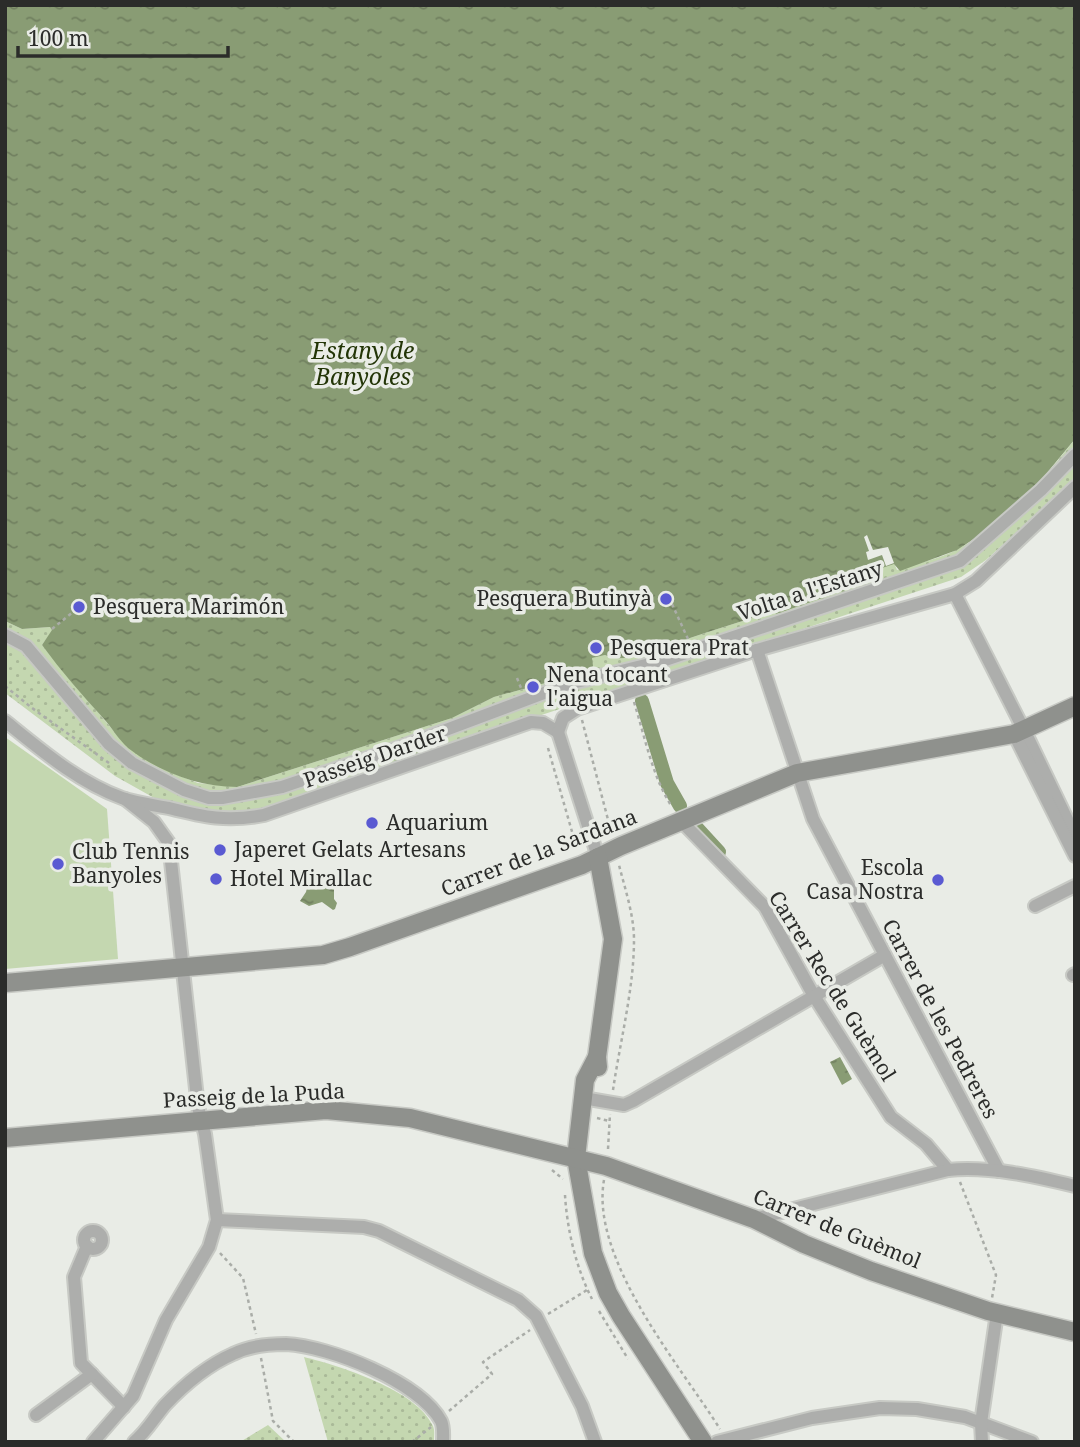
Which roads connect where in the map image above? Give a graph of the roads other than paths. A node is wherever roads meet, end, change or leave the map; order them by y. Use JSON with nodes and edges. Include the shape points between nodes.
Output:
{"nodes":[{"id":1,"x":1075,"y":455,"type":"edge"},
{"id":2,"x":1075,"y":487,"type":"edge"},
{"id":3,"x":955,"y":594,"type":"junction"},
{"id":4,"x":5,"y":635,"type":"edge"},
{"id":5,"x":757,"y":650,"type":"junction"},
{"id":6,"x":522,"y":694,"type":"joint"},
{"id":7,"x":1075,"y":706,"type":"edge"},
{"id":8,"x":5,"y":721,"type":"edge"},
{"id":9,"x":558,"y":732,"type":"junction"},
{"id":10,"x":1019,"y":733,"type":"junction"},
{"id":11,"x":797,"y":773,"type":"junction"},
{"id":12,"x":125,"y":799,"type":"junction"},
{"id":13,"x":681,"y":821,"type":"junction"},
{"id":14,"x":1075,"y":836,"type":"edge"},
{"id":15,"x":1075,"y":856,"type":"edge"},
{"id":16,"x":598,"y":857,"type":"junction"},
{"id":17,"x":1075,"y":886,"type":"edge"},
{"id":18,"x":1035,"y":906,"type":"dead end"},
{"id":19,"x":885,"y":955,"type":"junction"},
{"id":20,"x":183,"y":966,"type":"junction"},
{"id":21,"x":5,"y":983,"type":"edge"},
{"id":22,"x":814,"y":996,"type":"junction"},
{"id":23,"x":594,"y":1062,"type":"junction"},
{"id":24,"x":598,"y":1101,"type":"junction"},
{"id":25,"x":201,"y":1120,"type":"junction"},
{"id":26,"x":5,"y":1138,"type":"edge"},
{"id":27,"x":580,"y":1159,"type":"junction"},
{"id":28,"x":948,"y":1170,"type":"junction"},
{"id":29,"x":999,"y":1171,"type":"junction"},
{"id":30,"x":1075,"y":1186,"type":"edge"},
{"id":31,"x":797,"y":1208,"type":"junction"},
{"id":32,"x":754,"y":1219,"type":"junction"},
{"id":33,"x":217,"y":1220,"type":"junction"},
{"id":34,"x":793,"y":1239,"type":"junction"},
{"id":35,"x":87,"y":1246,"type":"dead end"},
{"id":36,"x":993,"y":1312,"type":"junction"},
{"id":37,"x":1075,"y":1332,"type":"edge"},
{"id":38,"x":92,"y":1374,"type":"junction"},
{"id":39,"x":124,"y":1407,"type":"junction"},
{"id":40,"x":36,"y":1415,"type":"dead end"},
{"id":41,"x":981,"y":1423,"type":"junction"},
{"id":42,"x":722,"y":1440,"type":"edge"},
{"id":43,"x":93,"y":1442,"type":"edge"},
{"id":44,"x":134,"y":1442,"type":"edge"},
{"id":45,"x":443,"y":1442,"type":"edge"},
{"id":46,"x":595,"y":1442,"type":"edge"},
{"id":47,"x":703,"y":1442,"type":"edge"},
{"id":48,"x":982,"y":1442,"type":"edge"},
{"id":49,"x":1032,"y":1442,"type":"edge"}],
"edges":[{"from":1,"to":6,"type":"street","name":"Volta a l'Estany","via":[[960,561],[662,661]]},
{"from":2,"to":3,"type":"street","via":[[976,581]]},
{"from":3,"to":5,"type":"street"},
{"from":3,"to":10,"type":"street"},
{"from":4,"to":6,"type":"street","name":"Passeig Darder","via":[[26,646],[109,744],[132,763],[209,798],[282,787],[403,746]]},
{"from":5,"to":9,"type":"street","via":[[578,709],[563,718]]},
{"from":5,"to":11,"type":"street","name":"Carrer de les Pedreres"},
{"from":7,"to":10,"type":"main road","name":"Carrer de la Sardana"},
{"from":8,"to":12,"type":"street","name":"Passeig Darder","via":[[58,763]]},
{"from":9,"to":12,"type":"street","name":"Passeig Darder","via":[[531,722],[264,815],[241,819],[213,819]]},
{"from":9,"to":16,"type":"street"},
{"from":10,"to":11,"type":"main road","name":"Carrer de la Sardana"},
{"from":10,"to":14,"type":"street"},
{"from":10,"to":15,"type":"street"},
{"from":11,"to":13,"type":"main road","name":"Carrer de la Sardana"},
{"from":11,"to":19,"type":"street","name":"Carrer de les Pedreres","via":[[813,818]]},
{"from":12,"to":20,"type":"street","via":[[154,822],[169,843]]},
{"from":13,"to":16,"type":"main road","name":"Carrer de la Sardana"},
{"from":13,"to":22,"type":"street","name":"Carrer Rec de Guèmol","via":[[765,907]]},
{"from":16,"to":20,"type":"main road","name":"Carrer de la Sardana","via":[[323,954]]},
{"from":16,"to":23,"type":"main road","via":[[613,939]]},
{"from":17,"to":18,"type":"street"},
{"from":19,"to":22,"type":"street"},
{"from":19,"to":29,"type":"street","name":"Carrer de les Pedreres"},
{"from":20,"to":21,"type":"main road","name":"Carrer de la Sardana"},
{"from":20,"to":25,"type":"street"},
{"from":22,"to":24,"type":"street","via":[[633,1101],[624,1105]]},
{"from":22,"to":28,"type":"street","name":"Carrer Rec de Guèmol","via":[[891,1117],[926,1144]]},
{"from":23,"to":24,"type":"main road"},
{"from":23,"to":27,"type":"main road","via":[[585,1080]]},
{"from":24,"to":27,"type":"main road"},
{"from":25,"to":26,"type":"main road","name":"Passeig de la Puda"},
{"from":25,"to":27,"type":"main road","name":"Passeig de la Puda","via":[[326,1110],[410,1118]]},
{"from":25,"to":33,"type":"street"},
{"from":27,"to":32,"type":"main road","name":"Carrer de Guèmol"},
{"from":27,"to":47,"type":"main road","via":[[593,1253],[608,1293]]},
{"from":28,"to":29,"type":"street"},
{"from":28,"to":31,"type":"street"},
{"from":29,"to":30,"type":"street"},
{"from":31,"to":32,"type":"street"},
{"from":31,"to":34,"type":"street","via":[[790,1216]]},
{"from":32,"to":34,"type":"main road","name":"Carrer de Guèmol"},
{"from":33,"to":39,"type":"street","via":[[211,1242]]},
{"from":33,"to":46,"type":"street","via":[[379,1231],[518,1300],[537,1316]]},
{"from":34,"to":36,"type":"main road","name":"Carrer de Guèmol"},
{"from":35,"to":38,"type":"street","via":[[74,1277],[81,1363]]},
{"from":36,"to":37,"type":"main road","name":"Carrer de Guèmol"},
{"from":36,"to":41,"type":"street"},
{"from":38,"to":39,"type":"street"},
{"from":38,"to":40,"type":"street"},
{"from":39,"to":43,"type":"street"},
{"from":41,"to":42,"type":"street","via":[[939,1412],[880,1408],[812,1418]]},
{"from":41,"to":48,"type":"street"},
{"from":41,"to":49,"type":"street"},
{"from":44,"to":45,"type":"street","via":[[195,1377],[234,1353],[286,1344],[345,1356],[414,1392],[440,1420]]}]}
